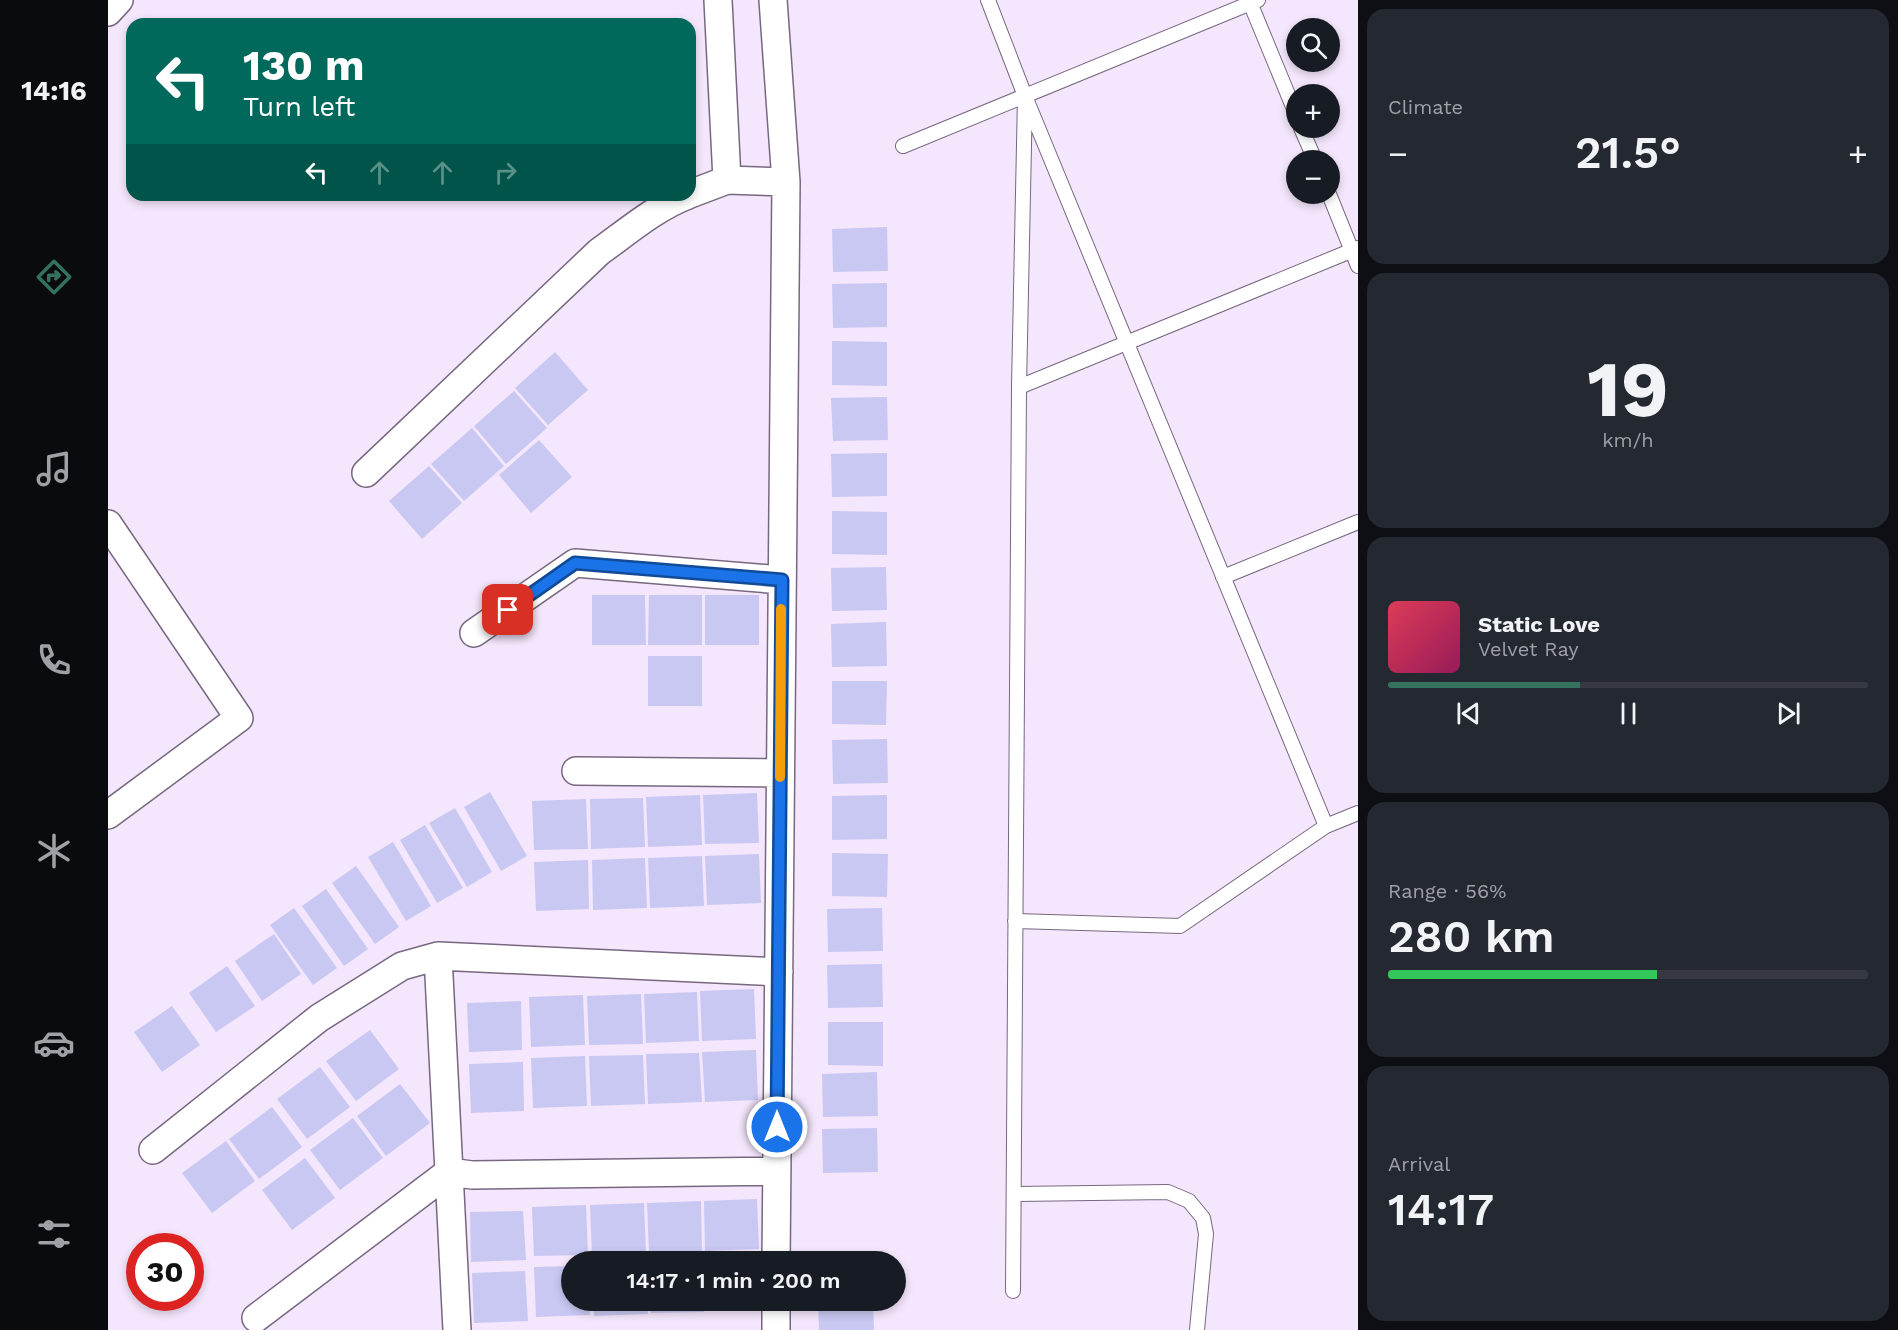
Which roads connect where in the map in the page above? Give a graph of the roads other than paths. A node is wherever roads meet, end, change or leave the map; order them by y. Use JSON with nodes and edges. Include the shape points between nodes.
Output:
{"nodes":[{"id":1,"x":119,"y":0,"type":"edge"},
{"id":2,"x":718,"y":0,"type":"edge"},
{"id":3,"x":772,"y":0,"type":"edge"},
{"id":4,"x":988,"y":0,"type":"edge"},
{"id":5,"x":1252,"y":1,"type":"edge"},
{"id":6,"x":108,"y":12,"type":"edge"},
{"id":7,"x":1286,"y":88,"type":"edge"},
{"id":8,"x":1025,"y":96,"type":"junction"},
{"id":9,"x":903,"y":146,"type":"dead end"},
{"id":10,"x":727,"y":180,"type":"junction"},
{"id":11,"x":786,"y":182,"type":"junction"},
{"id":12,"x":696,"y":192,"type":"edge"},
{"id":13,"x":674,"y":201,"type":"edge"},
{"id":14,"x":1334,"y":204,"type":"edge"},
{"id":15,"x":1355,"y":249,"type":"edge"},
{"id":16,"x":1358,"y":266,"type":"edge"},
{"id":17,"x":1126,"y":343,"type":"junction"},
{"id":18,"x":1019,"y":387,"type":"junction"},
{"id":19,"x":366,"y":473,"type":"dead end"},
{"id":20,"x":1358,"y":522,"type":"edge"},
{"id":21,"x":108,"y":524,"type":"edge"},
{"id":22,"x":1223,"y":577,"type":"junction"},
{"id":23,"x":782,"y":580,"type":"junction"},
{"id":24,"x":474,"y":633,"type":"dead end"},
{"id":25,"x":576,"y":771,"type":"dead end"},
{"id":26,"x":780,"y":773,"type":"junction"},
{"id":27,"x":1358,"y":813,"type":"edge"},
{"id":28,"x":108,"y":816,"type":"edge"},
{"id":29,"x":1326,"y":826,"type":"junction"},
{"id":30,"x":1015,"y":921,"type":"junction"},
{"id":31,"x":438,"y":956,"type":"junction"},
{"id":32,"x":779,"y":972,"type":"junction"},
{"id":33,"x":153,"y":1150,"type":"dead end"},
{"id":34,"x":777,"y":1171,"type":"junction"},
{"id":35,"x":449,"y":1172,"type":"junction"},
{"id":36,"x":1014,"y":1194,"type":"junction"},
{"id":37,"x":776,"y":1251,"type":"edge"},
{"id":38,"x":1013,"y":1291,"type":"dead end"},
{"id":39,"x":776,"y":1311,"type":"edge"},
{"id":40,"x":256,"y":1318,"type":"dead end"},
{"id":41,"x":457,"y":1330,"type":"edge"},
{"id":42,"x":776,"y":1330,"type":"edge"},
{"id":43,"x":1197,"y":1330,"type":"edge"}],
"edges":[{"from":1,"to":6,"type":"street"},
{"from":2,"to":10,"type":"street"},
{"from":3,"to":11,"type":"street"},
{"from":4,"to":8,"type":"lane"},
{"from":5,"to":7,"type":"lane"},
{"from":5,"to":8,"type":"lane"},
{"from":8,"to":9,"type":"lane"},
{"from":8,"to":17,"type":"lane"},
{"from":8,"to":18,"type":"lane"},
{"from":10,"to":11,"type":"street"},
{"from":10,"to":12,"type":"street"},
{"from":11,"to":23,"type":"street"},
{"from":13,"to":19,"type":"street","via":[[599,252]]},
{"from":14,"to":15,"type":"lane"},
{"from":15,"to":16,"type":"lane"},
{"from":15,"to":17,"type":"lane"},
{"from":17,"to":18,"type":"lane"},
{"from":17,"to":22,"type":"lane"},
{"from":18,"to":30,"type":"lane"},
{"from":20,"to":22,"type":"lane"},
{"from":21,"to":28,"type":"street","via":[[239,718]]},
{"from":22,"to":29,"type":"lane"},
{"from":23,"to":24,"type":"street","via":[[575,563]]},
{"from":23,"to":26,"type":"street"},
{"from":25,"to":26,"type":"street"},
{"from":26,"to":32,"type":"street"},
{"from":27,"to":29,"type":"lane"},
{"from":29,"to":30,"type":"lane","via":[[1180,927]]},
{"from":30,"to":36,"type":"lane"},
{"from":31,"to":32,"type":"street"},
{"from":31,"to":33,"type":"street","via":[[402,966],[319,1018]]},
{"from":31,"to":35,"type":"street"},
{"from":32,"to":34,"type":"street"},
{"from":34,"to":35,"type":"street","via":[[483,1175]]},
{"from":34,"to":37,"type":"street"},
{"from":35,"to":40,"type":"street"},
{"from":35,"to":41,"type":"street"},
{"from":36,"to":38,"type":"lane"},
{"from":36,"to":43,"type":"lane","via":[[1168,1192],[1190,1201],[1203,1218],[1206,1234]]},
{"from":39,"to":42,"type":"street"}]}
